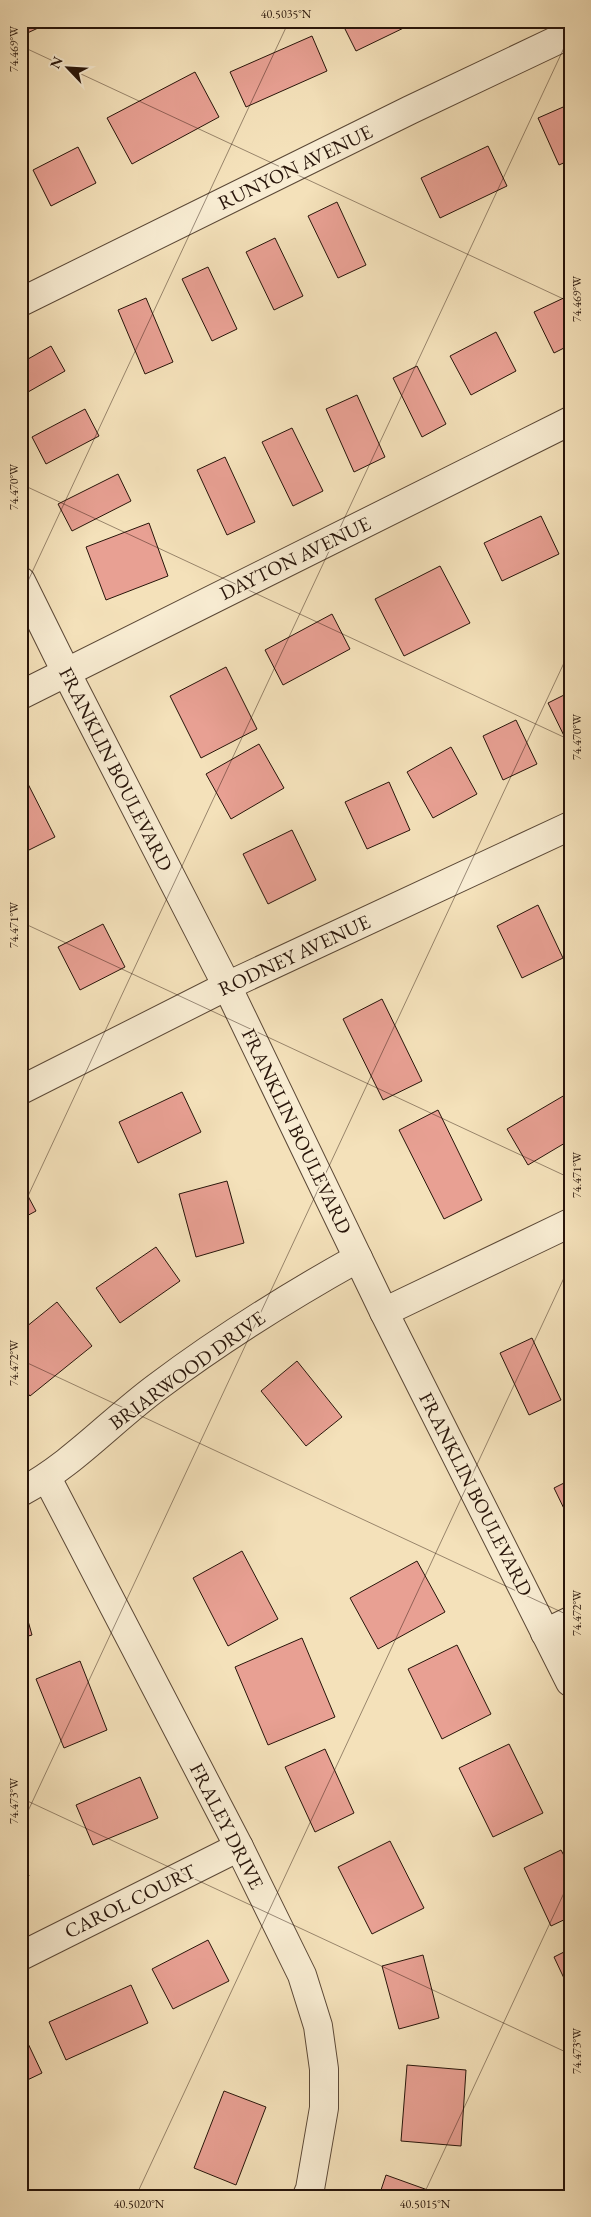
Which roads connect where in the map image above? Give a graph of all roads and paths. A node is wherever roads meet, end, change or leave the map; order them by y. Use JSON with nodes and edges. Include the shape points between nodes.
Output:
{"nodes":[{"id":1,"x":570,"y":34,"type":"edge"},
{"id":2,"x":21,"y":302,"type":"edge"},
{"id":3,"x":570,"y":421,"type":"edge"},
{"id":4,"x":21,"y":581,"type":"edge"},
{"id":5,"x":66,"y":672,"type":"junction"},
{"id":6,"x":21,"y":694,"type":"edge"},
{"id":7,"x":570,"y":826,"type":"edge"},
{"id":8,"x":227,"y":986,"type":"junction"},
{"id":9,"x":21,"y":1090,"type":"edge"},
{"id":10,"x":570,"y":1223,"type":"edge"},
{"id":11,"x":358,"y":1258,"type":"junction"},
{"id":12,"x":384,"y":1312,"type":"junction"},
{"id":13,"x":47,"y":1478,"type":"junction"},
{"id":14,"x":21,"y":1492,"type":"edge"},
{"id":15,"x":570,"y":1621,"type":"edge"},
{"id":16,"x":545,"y":1633,"type":"junction"},
{"id":17,"x":570,"y":1682,"type":"edge"},
{"id":18,"x":238,"y":1847,"type":"junction"},
{"id":19,"x":21,"y":1956,"type":"edge"},
{"id":20,"x":307,"y":2196,"type":"edge"}],
"edges":[{"from":1,"to":2,"type":"street","name":"RUNYON AVENUE"},
{"from":3,"to":5,"type":"street","name":"DAYTON AVENUE"},
{"from":4,"to":5,"type":"street","name":"FRANKLIN BOULEVARD"},
{"from":5,"to":6,"type":"street","name":"DAYTON AVENUE"},
{"from":5,"to":8,"type":"street","name":"FRANKLIN BOULEVARD"},
{"from":7,"to":8,"type":"street","name":"RODNEY AVENUE"},
{"from":8,"to":9,"type":"street","name":"RODNEY AVENUE"},
{"from":8,"to":11,"type":"street","name":"FRANKLIN BOULEVARD"},
{"from":10,"to":12,"type":"street"},
{"from":11,"to":12,"type":"street","name":"FRANKLIN BOULEVARD"},
{"from":11,"to":13,"type":"street","name":"BRIARWOOD DRIVE","via":[[291,1295],[171,1377]]},
{"from":12,"to":16,"type":"street","name":"FRANKLIN BOULEVARD"},
{"from":13,"to":14,"type":"street","name":"BRIARWOOD DRIVE"},
{"from":13,"to":18,"type":"street","name":"FRALEY DRIVE"},
{"from":15,"to":16,"type":"street"},
{"from":16,"to":17,"type":"street","name":"FRANKLIN BOULEVARD"},
{"from":18,"to":19,"type":"street","name":"CAROL COURT"},
{"from":18,"to":20,"type":"street","name":"FRALEY DRIVE","via":[[302,1975],[318,2026],[324,2069],[324,2108]]}]}
